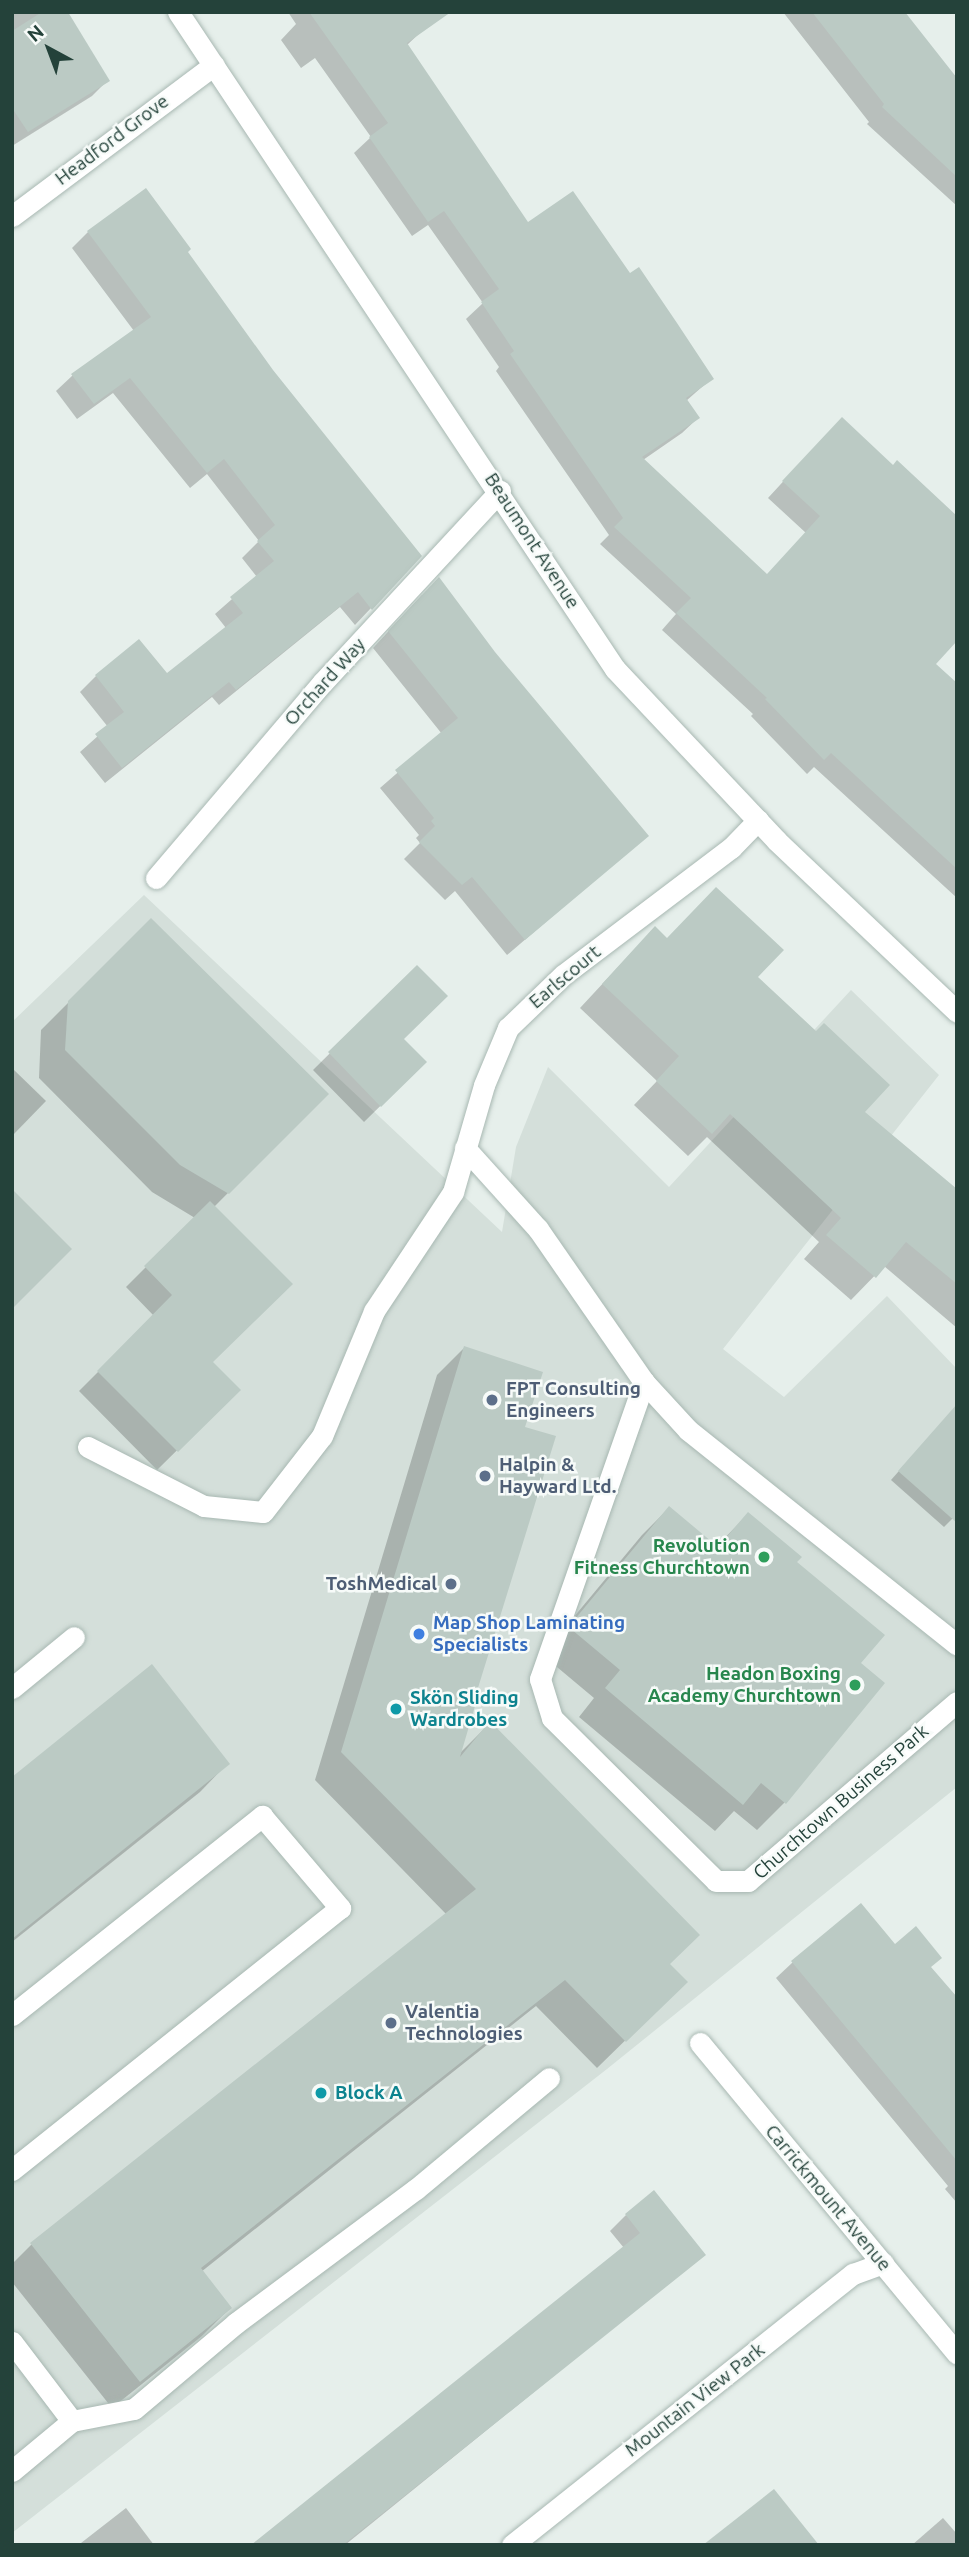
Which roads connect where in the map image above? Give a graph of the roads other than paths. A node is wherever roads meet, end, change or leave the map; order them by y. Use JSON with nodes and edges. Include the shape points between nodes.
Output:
{"nodes":[{"id":1,"x":178,"y":12,"type":"edge"},
{"id":2,"x":214,"y":65,"type":"junction"},
{"id":3,"x":12,"y":216,"type":"edge"},
{"id":4,"x":500,"y":491,"type":"junction"},
{"id":5,"x":758,"y":820,"type":"junction"},
{"id":6,"x":156,"y":878,"type":"dead end"},
{"id":7,"x":957,"y":1012,"type":"edge"},
{"id":8,"x":465,"y":1148,"type":"junction"},
{"id":9,"x":644,"y":1382,"type":"junction"},
{"id":10,"x":88,"y":1447,"type":"dead end"},
{"id":11,"x":74,"y":1637,"type":"dead end"},
{"id":12,"x":957,"y":1645,"type":"edge"},
{"id":13,"x":12,"y":1688,"type":"edge"},
{"id":14,"x":957,"y":1702,"type":"edge"},
{"id":15,"x":12,"y":2015,"type":"edge"},
{"id":16,"x":700,"y":2043,"type":"dead end"},
{"id":17,"x":549,"y":2078,"type":"dead end"},
{"id":18,"x":12,"y":2170,"type":"edge"},
{"id":19,"x":883,"y":2263,"type":"junction"},
{"id":20,"x":12,"y":2342,"type":"edge"},
{"id":21,"x":957,"y":2354,"type":"edge"},
{"id":22,"x":72,"y":2421,"type":"junction"},
{"id":23,"x":12,"y":2471,"type":"edge"},
{"id":24,"x":512,"y":2545,"type":"edge"}],
"edges":[{"from":1,"to":2,"type":"street","name":"Beaumont Avenue"},
{"from":2,"to":3,"type":"street","name":"Headford Grove"},
{"from":2,"to":4,"type":"street","name":"Beaumont Avenue"},
{"from":4,"to":5,"type":"street","name":"Beaumont Avenue","via":[[615,668]]},
{"from":4,"to":6,"type":"street","name":"Orchard Way","via":[[322,682]]},
{"from":5,"to":7,"type":"street","name":"Beaumont Avenue"},
{"from":5,"to":8,"type":"street","name":"Earlscourt","via":[[731,848],[564,975],[508,1028]]},
{"from":8,"to":9,"type":"street","via":[[538,1229]]},
{"from":8,"to":10,"type":"street","name":"Earlscourt","via":[[453,1192],[373,1311],[322,1436],[264,1513],[204,1506]]},
{"from":9,"to":12,"type":"street","via":[[688,1430]]},
{"from":9,"to":14,"type":"street","name":"Churchtown Business Park","via":[[540,1679],[552,1718],[716,1881],[748,1881]]},
{"from":11,"to":13,"type":"street"},
{"from":15,"to":18,"type":"street","via":[[262,1816],[340,1908]]},
{"from":16,"to":19,"type":"street","name":"Carrickmount Avenue"},
{"from":17,"to":22,"type":"street","via":[[416,2189],[236,2323],[134,2409]]},
{"from":19,"to":21,"type":"street","name":"Carrickmount Avenue"},
{"from":19,"to":24,"type":"street","name":"Mountain View Park","via":[[853,2274]]},
{"from":20,"to":22,"type":"street"},
{"from":22,"to":23,"type":"street"}]}
